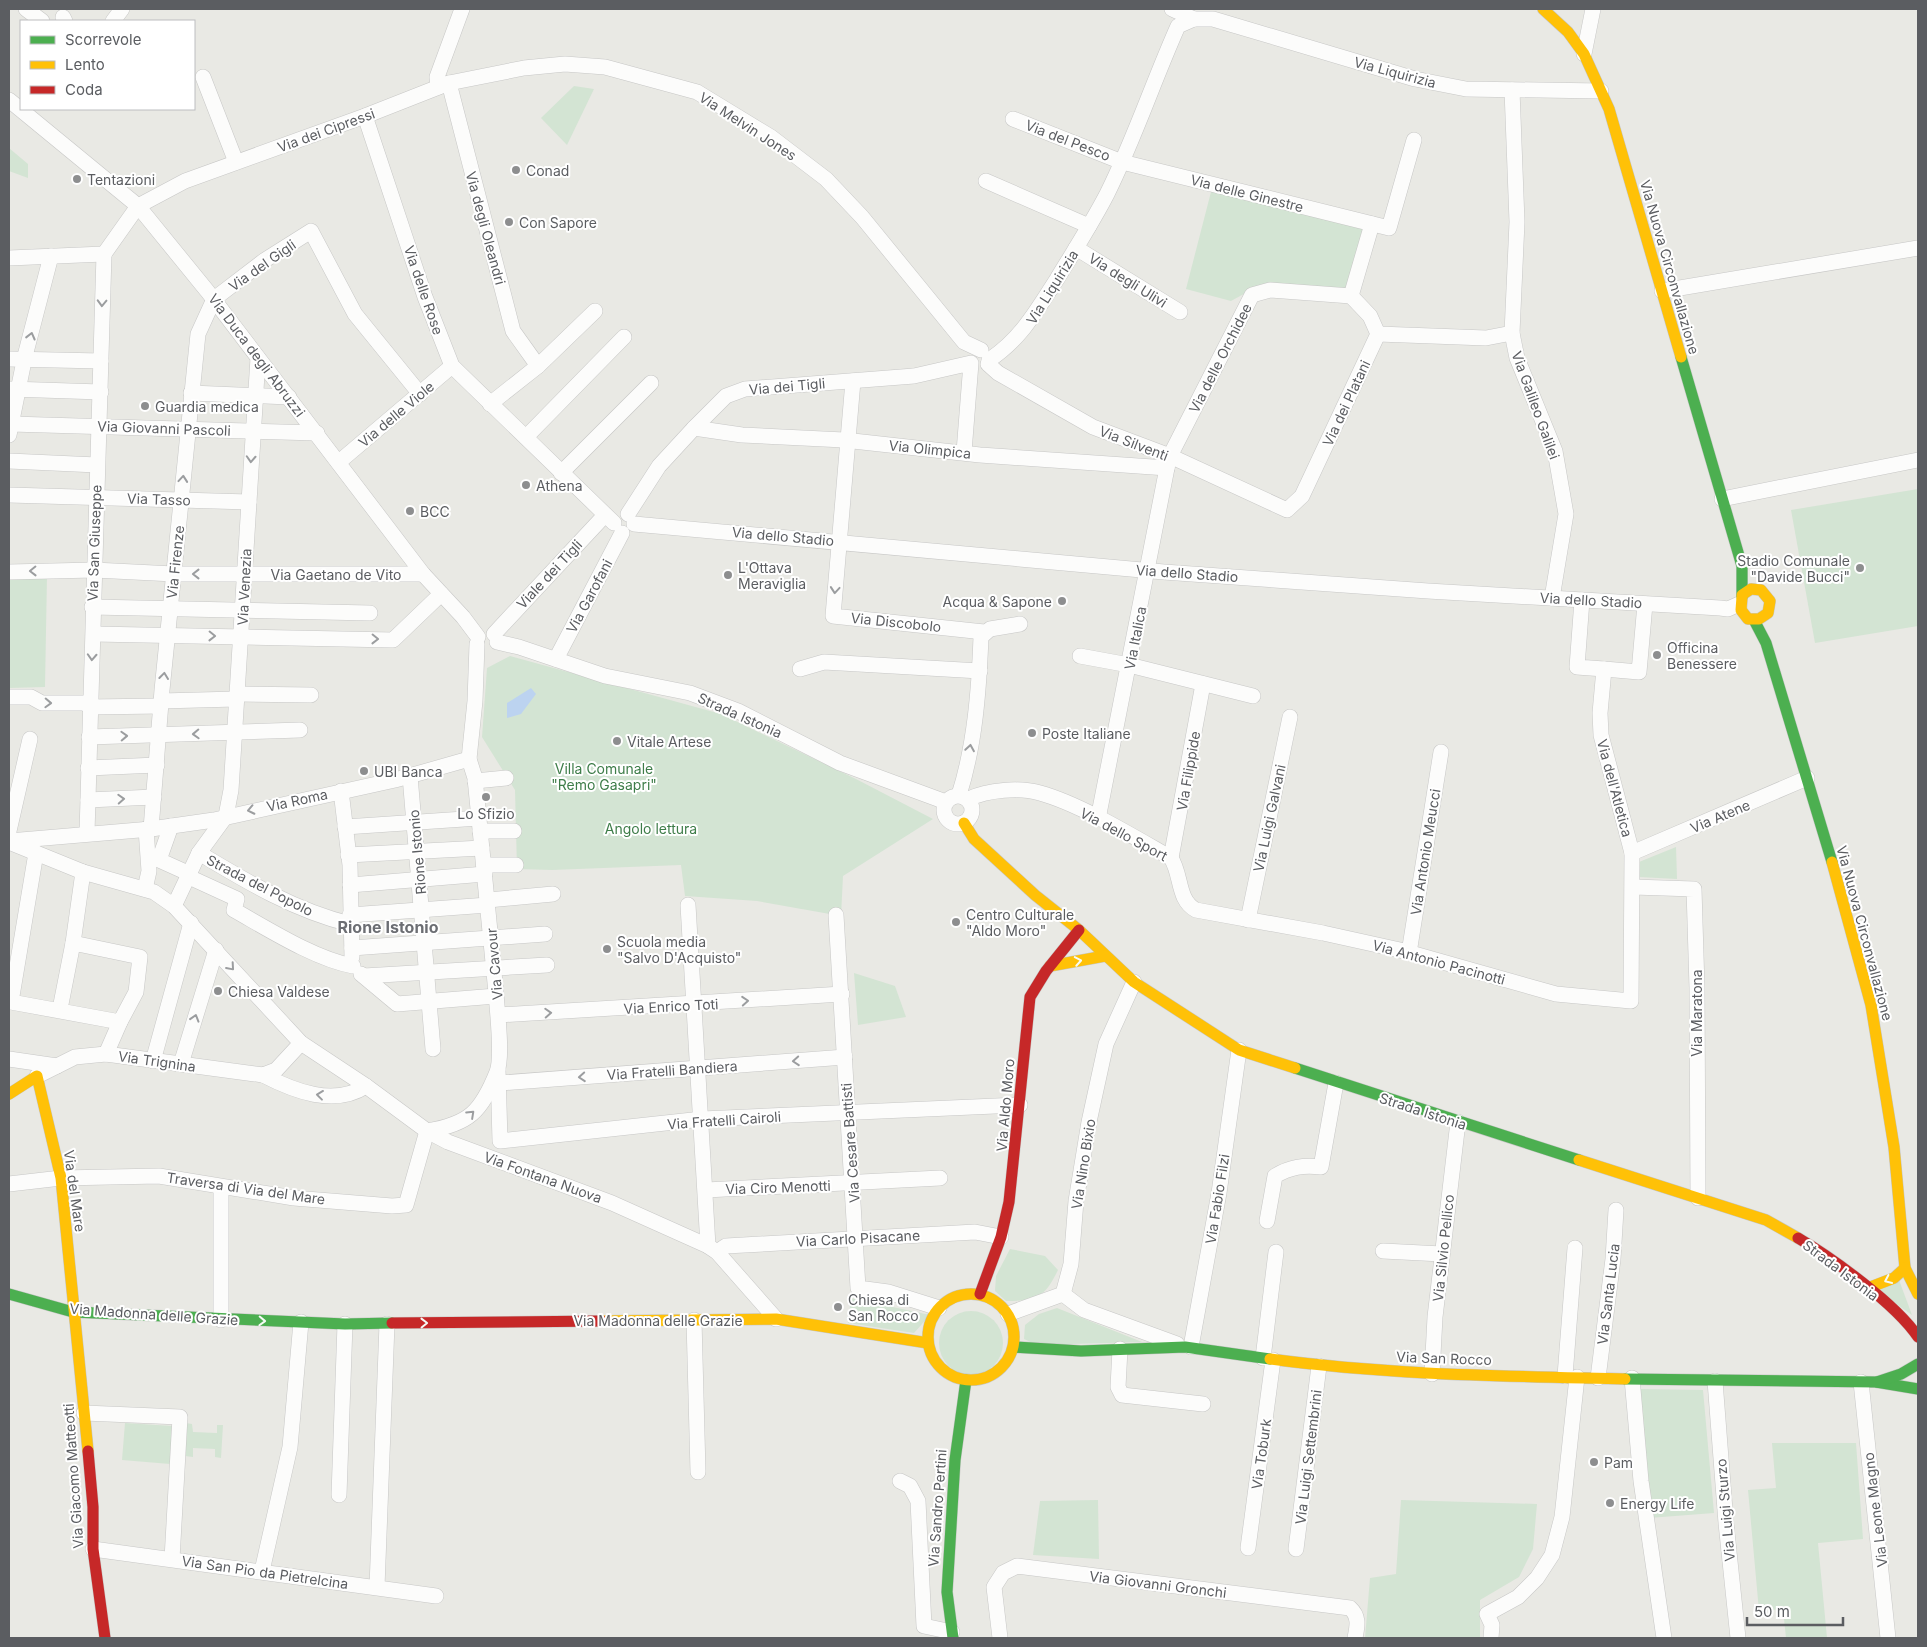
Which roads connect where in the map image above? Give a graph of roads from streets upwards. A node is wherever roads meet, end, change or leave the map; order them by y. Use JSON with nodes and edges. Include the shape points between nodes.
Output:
{"nodes":[{"id":1,"x":26,"y":9,"type":"edge"},
{"id":2,"x":122,"y":9,"type":"edge"},
{"id":3,"x":462,"y":9,"type":"edge"},
{"id":4,"x":1172,"y":9,"type":"edge"},
{"id":5,"x":1543,"y":9,"type":"edge"},
{"id":6,"x":1593,"y":9,"type":"edge"},
{"id":7,"x":1194,"y":19,"type":"junction"},
{"id":8,"x":41,"y":20,"type":"edge"},
{"id":9,"x":113,"y":20,"type":"edge"},
{"id":10,"x":1584,"y":54,"type":"junction"},
{"id":11,"x":203,"y":77,"type":"dead end"},
{"id":12,"x":443,"y":85,"type":"junction"},
{"id":13,"x":1512,"y":90,"type":"junction"},
{"id":14,"x":1601,"y":91,"type":"junction"},
{"id":15,"x":34,"y":113,"type":"edge"},
{"id":16,"x":365,"y":116,"type":"junction"},
{"id":17,"x":1013,"y":119,"type":"dead end"},
{"id":18,"x":1414,"y":140,"type":"dead end"},
{"id":19,"x":236,"y":162,"type":"junction"},
{"id":20,"x":1122,"y":162,"type":"junction"},
{"id":21,"x":986,"y":181,"type":"dead end"},
{"id":22,"x":138,"y":206,"type":"junction"},
{"id":23,"x":1372,"y":224,"type":"junction"},
{"id":24,"x":1089,"y":226,"type":"junction"},
{"id":25,"x":1076,"y":248,"type":"junction"},
{"id":26,"x":1918,"y":248,"type":"edge"},
{"id":27,"x":104,"y":254,"type":"junction"},
{"id":28,"x":51,"y":256,"type":"junction"},
{"id":29,"x":9,"y":258,"type":"edge"},
{"id":30,"x":1662,"y":291,"type":"junction"},
{"id":31,"x":1351,"y":296,"type":"junction"},
{"id":32,"x":214,"y":300,"type":"junction"},
{"id":33,"x":594,"y":311,"type":"dead end"},
{"id":34,"x":1180,"y":312,"type":"dead end"},
{"id":35,"x":1512,"y":333,"type":"junction"},
{"id":36,"x":1378,"y":334,"type":"junction"},
{"id":37,"x":624,"y":337,"type":"dead end"},
{"id":38,"x":258,"y":358,"type":"junction"},
{"id":39,"x":9,"y":359,"type":"edge"},
{"id":40,"x":25,"y":360,"type":"junction"},
{"id":41,"x":101,"y":360,"type":"junction"},
{"id":42,"x":984,"y":361,"type":"junction"},
{"id":43,"x":452,"y":366,"type":"junction"},
{"id":44,"x":538,"y":366,"type":"junction"},
{"id":45,"x":853,"y":381,"type":"junction"},
{"id":46,"x":651,"y":383,"type":"dead end"},
{"id":47,"x":14,"y":389,"type":"edge"},
{"id":48,"x":101,"y":392,"type":"junction"},
{"id":49,"x":191,"y":393,"type":"junction"},
{"id":50,"x":420,"y":394,"type":"junction"},
{"id":51,"x":256,"y":396,"type":"junction"},
{"id":52,"x":289,"y":397,"type":"junction"},
{"id":53,"x":490,"y":404,"type":"junction"},
{"id":54,"x":99,"y":425,"type":"junction"},
{"id":55,"x":694,"y":428,"type":"junction"},
{"id":56,"x":10,"y":429,"type":"edge"},
{"id":57,"x":187,"y":429,"type":"junction"},
{"id":58,"x":253,"y":431,"type":"junction"},
{"id":59,"x":317,"y":433,"type":"junction"},
{"id":60,"x":526,"y":437,"type":"junction"},
{"id":61,"x":848,"y":440,"type":"junction"},
{"id":62,"x":964,"y":452,"type":"junction"},
{"id":63,"x":1918,"y":460,"type":"edge"},
{"id":64,"x":9,"y":461,"type":"edge"},
{"id":65,"x":339,"y":462,"type":"junction"},
{"id":66,"x":1168,"y":462,"type":"junction"},
{"id":67,"x":98,"y":464,"type":"junction"},
{"id":68,"x":561,"y":473,"type":"junction"},
{"id":69,"x":9,"y":495,"type":"edge"},
{"id":70,"x":96,"y":497,"type":"junction"},
{"id":71,"x":1722,"y":499,"type":"junction"},
{"id":72,"x":182,"y":500,"type":"junction"},
{"id":73,"x":249,"y":502,"type":"junction"},
{"id":74,"x":1287,"y":510,"type":"joint"},
{"id":75,"x":621,"y":522,"type":"junction"},
{"id":76,"x":839,"y":542,"type":"junction"},
{"id":77,"x":1737,"y":550,"type":"junction"},
{"id":78,"x":94,"y":570,"type":"junction"},
{"id":79,"x":1148,"y":570,"type":"junction"},
{"id":80,"x":9,"y":572,"type":"edge"},
{"id":81,"x":174,"y":574,"type":"junction"},
{"id":82,"x":244,"y":574,"type":"junction"},
{"id":83,"x":423,"y":574,"type":"junction"},
{"id":84,"x":1766,"y":593,"type":"junction"},
{"id":85,"x":441,"y":594,"type":"junction"},
{"id":86,"x":1552,"y":598,"type":"junction"},
{"id":87,"x":1582,"y":600,"type":"junction"},
{"id":88,"x":1644,"y":604,"type":"junction"},
{"id":89,"x":1738,"y":605,"type":"junction"},
{"id":90,"x":92,"y":607,"type":"junction"},
{"id":91,"x":170,"y":609,"type":"junction"},
{"id":92,"x":243,"y":610,"type":"junction"},
{"id":93,"x":370,"y":613,"type":"dead end"},
{"id":94,"x":1768,"y":613,"type":"junction"},
{"id":95,"x":1754,"y":620,"type":"junction"},
{"id":96,"x":1020,"y":624,"type":"dead end"},
{"id":97,"x":984,"y":632,"type":"junction"},
{"id":98,"x":94,"y":634,"type":"junction"},
{"id":99,"x":168,"y":635,"type":"junction"},
{"id":100,"x":242,"y":636,"type":"junction"},
{"id":101,"x":496,"y":638,"type":"junction"},
{"id":102,"x":478,"y":640,"type":"junction"},
{"id":103,"x":1766,"y":643,"type":"junction"},
{"id":104,"x":1080,"y":656,"type":"dead end"},
{"id":105,"x":556,"y":659,"type":"junction"},
{"id":106,"x":1129,"y":665,"type":"junction"},
{"id":107,"x":800,"y":669,"type":"dead end"},
{"id":108,"x":1604,"y":669,"type":"junction"},
{"id":109,"x":980,"y":672,"type":"junction"},
{"id":110,"x":1203,"y":684,"type":"junction"},
{"id":111,"x":312,"y":695,"type":"dead end"},
{"id":112,"x":1253,"y":696,"type":"dead end"},
{"id":113,"x":9,"y":697,"type":"edge"},
{"id":114,"x":236,"y":697,"type":"junction"},
{"id":115,"x":161,"y":703,"type":"junction"},
{"id":116,"x":90,"y":705,"type":"junction"},
{"id":117,"x":1290,"y":717,"type":"dead end"},
{"id":118,"x":300,"y":730,"type":"dead end"},
{"id":119,"x":234,"y":733,"type":"junction"},
{"id":120,"x":159,"y":735,"type":"junction"},
{"id":121,"x":89,"y":737,"type":"junction"},
{"id":122,"x":30,"y":739,"type":"dead end"},
{"id":123,"x":1441,"y":752,"type":"dead end"},
{"id":124,"x":469,"y":759,"type":"junction"},
{"id":125,"x":157,"y":765,"type":"junction"},
{"id":126,"x":88,"y":768,"type":"junction"},
{"id":127,"x":410,"y":776,"type":"junction"},
{"id":128,"x":506,"y":778,"type":"dead end"},
{"id":129,"x":1807,"y":778,"type":"junction"},
{"id":130,"x":475,"y":781,"type":"junction"},
{"id":131,"x":341,"y":791,"type":"junction"},
{"id":132,"x":154,"y":797,"type":"junction"},
{"id":133,"x":958,"y":799,"type":"junction"},
{"id":134,"x":88,"y":800,"type":"junction"},
{"id":135,"x":226,"y":816,"type":"junction"},
{"id":136,"x":1098,"y":819,"type":"junction"},
{"id":137,"x":414,"y":822,"type":"junction"},
{"id":138,"x":964,"y":823,"type":"junction"},
{"id":139,"x":480,"y":824,"type":"junction"},
{"id":140,"x":170,"y":826,"type":"junction"},
{"id":141,"x":345,"y":827,"type":"junction"},
{"id":142,"x":149,"y":829,"type":"junction"},
{"id":143,"x":9,"y":831,"type":"edge"},
{"id":144,"x":514,"y":832,"type":"dead end"},
{"id":145,"x":87,"y":833,"type":"junction"},
{"id":146,"x":9,"y":841,"type":"edge"},
{"id":147,"x":482,"y":848,"type":"junction"},
{"id":148,"x":417,"y":852,"type":"junction"},
{"id":149,"x":36,"y":853,"type":"junction"},
{"id":150,"x":1632,"y":853,"type":"junction"},
{"id":151,"x":199,"y":854,"type":"junction"},
{"id":152,"x":348,"y":855,"type":"junction"},
{"id":153,"x":1171,"y":858,"type":"junction"},
{"id":154,"x":154,"y":861,"type":"junction"},
{"id":155,"x":516,"y":864,"type":"dead end"},
{"id":156,"x":485,"y":870,"type":"junction"},
{"id":157,"x":83,"y":872,"type":"junction"},
{"id":158,"x":189,"y":876,"type":"junction"},
{"id":159,"x":419,"y":880,"type":"junction"},
{"id":160,"x":350,"y":884,"type":"junction"},
{"id":161,"x":1633,"y":887,"type":"junction"},
{"id":162,"x":144,"y":889,"type":"junction"},
{"id":163,"x":553,"y":894,"type":"dead end"},
{"id":164,"x":488,"y":902,"type":"junction"},
{"id":165,"x":688,"y":905,"type":"dead end"},
{"id":166,"x":174,"y":906,"type":"junction"},
{"id":167,"x":422,"y":910,"type":"junction"},
{"id":168,"x":836,"y":916,"type":"dead end"},
{"id":169,"x":350,"y":920,"type":"junction"},
{"id":170,"x":1248,"y":920,"type":"junction"},
{"id":171,"x":191,"y":923,"type":"junction"},
{"id":172,"x":1079,"y":930,"type":"junction"},
{"id":173,"x":544,"y":934,"type":"dead end"},
{"id":174,"x":491,"y":938,"type":"junction"},
{"id":175,"x":424,"y":942,"type":"junction"},
{"id":176,"x":73,"y":943,"type":"junction"},
{"id":177,"x":352,"y":948,"type":"junction"},
{"id":178,"x":216,"y":950,"type":"junction"},
{"id":179,"x":1409,"y":953,"type":"junction"},
{"id":180,"x":1105,"y":956,"type":"junction"},
{"id":181,"x":547,"y":964,"type":"dead end"},
{"id":182,"x":353,"y":966,"type":"junction"},
{"id":183,"x":1050,"y":966,"type":"junction"},
{"id":184,"x":494,"y":968,"type":"junction"},
{"id":185,"x":426,"y":972,"type":"junction"},
{"id":186,"x":364,"y":976,"type":"junction"},
{"id":187,"x":1134,"y":982,"type":"junction"},
{"id":188,"x":842,"y":994,"type":"junction"},
{"id":189,"x":496,"y":996,"type":"junction"},
{"id":190,"x":1631,"y":1001,"type":"joint"},
{"id":191,"x":429,"y":1002,"type":"junction"},
{"id":192,"x":695,"y":1005,"type":"junction"},
{"id":193,"x":60,"y":1009,"type":"junction"},
{"id":194,"x":499,"y":1016,"type":"junction"},
{"id":195,"x":120,"y":1022,"type":"junction"},
{"id":196,"x":301,"y":1043,"type":"junction"},
{"id":197,"x":433,"y":1049,"type":"dead end"},
{"id":198,"x":1239,"y":1050,"type":"junction"},
{"id":199,"x":106,"y":1054,"type":"junction"},
{"id":200,"x":845,"y":1057,"type":"junction"},
{"id":201,"x":9,"y":1059,"type":"edge"},
{"id":202,"x":153,"y":1061,"type":"junction"},
{"id":203,"x":181,"y":1064,"type":"junction"},
{"id":204,"x":57,"y":1066,"type":"junction"},
{"id":205,"x":698,"y":1068,"type":"junction"},
{"id":206,"x":263,"y":1075,"type":"junction"},
{"id":207,"x":37,"y":1076,"type":"junction"},
{"id":208,"x":499,"y":1076,"type":"junction"},
{"id":209,"x":1336,"y":1083,"type":"junction"},
{"id":210,"x":366,"y":1086,"type":"junction"},
{"id":211,"x":9,"y":1094,"type":"edge"},
{"id":212,"x":1020,"y":1105,"type":"junction"},
{"id":213,"x":849,"y":1113,"type":"junction"},
{"id":214,"x":702,"y":1119,"type":"junction"},
{"id":215,"x":1458,"y":1122,"type":"junction"},
{"id":216,"x":427,"y":1131,"type":"junction"},
{"id":217,"x":61,"y":1178,"type":"junction"},
{"id":218,"x":940,"y":1178,"type":"dead end"},
{"id":219,"x":9,"y":1184,"type":"edge"},
{"id":220,"x":853,"y":1184,"type":"junction"},
{"id":221,"x":221,"y":1187,"type":"junction"},
{"id":222,"x":706,"y":1190,"type":"junction"},
{"id":223,"x":1698,"y":1198,"type":"junction"},
{"id":224,"x":1616,"y":1210,"type":"dead end"},
{"id":225,"x":1267,"y":1221,"type":"dead end"},
{"id":226,"x":856,"y":1237,"type":"junction"},
{"id":227,"x":1001,"y":1237,"type":"junction"},
{"id":228,"x":1576,"y":1248,"type":"dead end"},
{"id":229,"x":712,"y":1249,"type":"junction"},
{"id":230,"x":1383,"y":1251,"type":"dead end"},
{"id":231,"x":1276,"y":1252,"type":"dead end"},
{"id":232,"x":1442,"y":1254,"type":"junction"},
{"id":233,"x":1905,"y":1268,"type":"junction"},
{"id":234,"x":1868,"y":1288,"type":"junction"},
{"id":235,"x":9,"y":1294,"type":"edge"},
{"id":236,"x":980,"y":1294,"type":"junction"},
{"id":237,"x":1063,"y":1294,"type":"junction"},
{"id":238,"x":1918,"y":1294,"type":"edge"},
{"id":239,"x":939,"y":1308,"type":"junction"},
{"id":240,"x":73,"y":1312,"type":"junction"},
{"id":241,"x":1008,"y":1314,"type":"junction"},
{"id":242,"x":776,"y":1319,"type":"junction"},
{"id":243,"x":221,"y":1320,"type":"junction"},
{"id":244,"x":694,"y":1320,"type":"junction"},
{"id":245,"x":301,"y":1322,"type":"junction"},
{"id":246,"x":345,"y":1324,"type":"junction"},
{"id":247,"x":387,"y":1324,"type":"junction"},
{"id":248,"x":1918,"y":1337,"type":"edge"},
{"id":249,"x":928,"y":1343,"type":"junction"},
{"id":250,"x":1188,"y":1347,"type":"junction"},
{"id":251,"x":1014,"y":1348,"type":"junction"},
{"id":252,"x":1120,"y":1349,"type":"junction"},
{"id":253,"x":1268,"y":1359,"type":"junction"},
{"id":254,"x":1918,"y":1363,"type":"edge"},
{"id":255,"x":1319,"y":1366,"type":"junction"},
{"id":256,"x":1432,"y":1374,"type":"junction"},
{"id":257,"x":1571,"y":1377,"type":"junction"},
{"id":258,"x":1598,"y":1378,"type":"junction"},
{"id":259,"x":1632,"y":1378,"type":"junction"},
{"id":260,"x":966,"y":1380,"type":"junction"},
{"id":261,"x":1715,"y":1381,"type":"junction"},
{"id":262,"x":1868,"y":1382,"type":"junction"},
{"id":263,"x":1918,"y":1389,"type":"edge"},
{"id":264,"x":1203,"y":1404,"type":"dead end"},
{"id":265,"x":84,"y":1413,"type":"junction"},
{"id":266,"x":698,"y":1472,"type":"dead end"},
{"id":267,"x":900,"y":1481,"type":"dead end"},
{"id":268,"x":339,"y":1495,"type":"dead end"},
{"id":269,"x":1248,"y":1548,"type":"dead end"},
{"id":270,"x":1296,"y":1549,"type":"dead end"},
{"id":271,"x":93,"y":1550,"type":"junction"},
{"id":272,"x":172,"y":1560,"type":"junction"},
{"id":273,"x":262,"y":1572,"type":"junction"},
{"id":274,"x":377,"y":1587,"type":"junction"},
{"id":275,"x":436,"y":1596,"type":"dead end"},
{"id":276,"x":953,"y":1635,"type":"edge"},
{"id":277,"x":105,"y":1638,"type":"edge"},
{"id":278,"x":1000,"y":1638,"type":"edge"},
{"id":279,"x":1355,"y":1638,"type":"edge"},
{"id":280,"x":1491,"y":1638,"type":"edge"},
{"id":281,"x":1664,"y":1638,"type":"edge"},
{"id":282,"x":1738,"y":1638,"type":"edge"},
{"id":283,"x":1888,"y":1638,"type":"edge"}],
"edges":[{"from":1,"to":8,"type":"street"},
{"from":2,"to":9,"type":"street"},
{"from":3,"to":12,"type":"street","via":[[438,77]]},
{"from":4,"to":7,"type":"street","name":"Via Liquirizia"},
{"from":5,"to":10,"type":"street","name":"Via Nuova Circonvallazione","via":[[1568,32]]},
{"from":6,"to":10,"type":"street"},
{"from":7,"to":13,"type":"street","name":"Via Liquirizia","via":[[1213,19],[1415,79],[1466,89]]},
{"from":7,"to":20,"type":"street","name":"Via Liquirizia","via":[[1178,26]]},
{"from":10,"to":14,"type":"street","name":"Via Nuova Circonvallazione"},
{"from":11,"to":19,"type":"street"},
{"from":12,"to":16,"type":"street","name":"Via dei Cipressi"},
{"from":12,"to":42,"type":"street","name":"Via Melvin Jones","via":[[524,68],[565,64],[605,67],[697,92],[771,137],[826,180],[862,217],[964,342]]},
{"from":12,"to":44,"type":"street","name":"Via degli Oleandri","via":[[513,331]]},
{"from":13,"to":14,"type":"street","name":"Via Liquirizia"},
{"from":13,"to":35,"type":"street","name":"Via Galileo Galilei","via":[[1517,222]]},
{"from":14,"to":30,"type":"street","name":"Via Nuova Circonvallazione"},
{"from":15,"to":22,"type":"street","name":"Via Duca degli Abruzzi"},
{"from":16,"to":19,"type":"street","name":"Via dei Cipressi"},
{"from":16,"to":43,"type":"street","name":"Via delle Rose","via":[[425,297]]},
{"from":17,"to":20,"type":"street","name":"Via del Pesco"},
{"from":18,"to":23,"type":"street","name":"Via delle Ginestre","via":[[1389,228]]},
{"from":19,"to":22,"type":"street","name":"Via dei Cipressi","via":[[185,180]]},
{"from":20,"to":23,"type":"street","name":"Via delle Ginestre"},
{"from":20,"to":24,"type":"street","name":"Via Liquirizia"},
{"from":21,"to":24,"type":"street"},
{"from":22,"to":27,"type":"street"},
{"from":22,"to":32,"type":"street","name":"Via Duca degli Abruzzi"},
{"from":23,"to":31,"type":"street"},
{"from":24,"to":25,"type":"street","name":"Via Liquirizia"},
{"from":25,"to":34,"type":"street","name":"Via degli Ulivi"},
{"from":25,"to":42,"type":"street","name":"Via Liquirizia","via":[[1026,328],[1004,350]]},
{"from":26,"to":30,"type":"street"},
{"from":27,"to":28,"type":"street"},
{"from":27,"to":41,"type":"street","name":"Via San Giuseppe","one_way":true},
{"from":28,"to":29,"type":"street"},
{"from":40,"to":28,"type":"street","one_way":true},
{"from":30,"to":71,"type":"street","name":"Via Nuova Circonvallazione"},
{"from":31,"to":36,"type":"street","via":[[1370,316]]},
{"from":31,"to":66,"type":"street","name":"Via delle Orchidee","via":[[1270,290],[1252,295]]},
{"from":32,"to":38,"type":"street","name":"Via Duca degli Abruzzi"},
{"from":32,"to":49,"type":"street","name":"Via Firenze","via":[[198,334]]},
{"from":32,"to":50,"type":"street","name":"Via del Gigli","via":[[265,260],[311,231],[354,314]]},
{"from":33,"to":44,"type":"street"},
{"from":35,"to":36,"type":"street","via":[[1486,338]]},
{"from":35,"to":86,"type":"street","name":"Via Galileo Galilei","via":[[1518,358],[1555,451],[1566,514]]},
{"from":36,"to":74,"type":"street","name":"Via dei Platani","via":[[1302,496]]},
{"from":37,"to":60,"type":"street"},
{"from":38,"to":51,"type":"street","name":"Via Venezia"},
{"from":38,"to":52,"type":"street","name":"Via Duca degli Abruzzi"},
{"from":39,"to":40,"type":"street"},
{"from":40,"to":41,"type":"street"},
{"from":40,"to":47,"type":"street"},
{"from":41,"to":48,"type":"street","name":"Via San Giuseppe"},
{"from":42,"to":45,"type":"street","name":"Via dei Tigli","via":[[914,376]]},
{"from":42,"to":62,"type":"street"},
{"from":42,"to":66,"type":"street","name":"Via Silventi","via":[[1093,428]]},
{"from":43,"to":50,"type":"street","name":"Via delle Viole"},
{"from":43,"to":53,"type":"street","name":"Via delle Rose"},
{"from":44,"to":53,"type":"street"},
{"from":45,"to":55,"type":"street","name":"Via dei Tigli","via":[[734,392]]},
{"from":45,"to":61,"type":"street","name":"Via Discobolo"},
{"from":46,"to":68,"type":"street"},
{"from":47,"to":48,"type":"street"},
{"from":47,"to":56,"type":"street"},
{"from":48,"to":54,"type":"street","name":"Via San Giuseppe"},
{"from":49,"to":51,"type":"street"},
{"from":49,"to":57,"type":"street","name":"Via Firenze"},
{"from":50,"to":65,"type":"street","name":"Via delle Viole"},
{"from":51,"to":52,"type":"street"},
{"from":51,"to":58,"type":"street","name":"Via Venezia"},
{"from":52,"to":59,"type":"street","name":"Via Duca degli Abruzzi"},
{"from":53,"to":60,"type":"street","name":"Via delle Rose"},
{"from":54,"to":56,"type":"street","name":"Via Giovanni Pascoli"},
{"from":54,"to":57,"type":"street","name":"Via Giovanni Pascoli"},
{"from":54,"to":67,"type":"street","name":"Via San Giuseppe"},
{"from":55,"to":61,"type":"street","name":"Via Olimpica","via":[[742,435]]},
{"from":55,"to":75,"type":"street","name":"Via dei Tigli","via":[[659,466]]},
{"from":57,"to":58,"type":"street","name":"Via Giovanni Pascoli"},
{"from":72,"to":57,"type":"street","name":"Via Firenze","one_way":true},
{"from":58,"to":59,"type":"street","name":"Via Giovanni Pascoli"},
{"from":58,"to":73,"type":"street","name":"Via Venezia","one_way":true},
{"from":59,"to":65,"type":"street","name":"Via Duca degli Abruzzi"},
{"from":60,"to":68,"type":"street","name":"Via delle Rose"},
{"from":61,"to":62,"type":"street","name":"Via Olimpica"},
{"from":61,"to":76,"type":"street","name":"Via Discobolo"},
{"from":62,"to":66,"type":"street","name":"Via Olimpica"},
{"from":63,"to":71,"type":"street"},
{"from":64,"to":67,"type":"street"},
{"from":65,"to":83,"type":"street","name":"Via Duca degli Abruzzi"},
{"from":66,"to":74,"type":"street","name":"Via Silventi"},
{"from":66,"to":79,"type":"street","name":"Via Italica"},
{"from":67,"to":70,"type":"street","name":"Via San Giuseppe"},
{"from":68,"to":75,"type":"street","name":"Via delle Rose"},
{"from":69,"to":70,"type":"street","name":"Via Tasso"},
{"from":70,"to":72,"type":"street","name":"Via Tasso"},
{"from":70,"to":78,"type":"street","name":"Via San Giuseppe"},
{"from":71,"to":77,"type":"street","name":"Via Nuova Circonvallazione"},
{"from":72,"to":73,"type":"street","name":"Via Tasso"},
{"from":72,"to":81,"type":"street","name":"Via Firenze"},
{"from":73,"to":82,"type":"street","name":"Via Venezia"},
{"from":75,"to":76,"type":"street","name":"Via dello Stadio"},
{"from":75,"to":101,"type":"street","name":"Viale dei Tigli"},
{"from":75,"to":105,"type":"street","name":"Via Garofani"},
{"from":76,"to":79,"type":"street","name":"Via dello Stadio"},
{"from":76,"to":97,"type":"street","name":"Via Discobolo","one_way":true,"via":[[832,616]]},
{"from":77,"to":84,"type":"street","name":"Via Nuova Circonvallazione"},
{"from":77,"to":89,"type":"street","name":"Via Nuova Circonvallazione","via":[[1742,566]]},
{"from":78,"to":80,"type":"street","name":"Via Gaetano de Vito","one_way":true},
{"from":78,"to":81,"type":"street","name":"Via Gaetano de Vito"},
{"from":78,"to":90,"type":"street","name":"Via San Giuseppe"},
{"from":79,"to":86,"type":"street","name":"Via dello Stadio"},
{"from":79,"to":106,"type":"street","name":"Via Italica"},
{"from":82,"to":81,"type":"street","name":"Via Gaetano de Vito","one_way":true},
{"from":81,"to":91,"type":"street","name":"Via Firenze"},
{"from":82,"to":83,"type":"street","name":"Via Gaetano de Vito"},
{"from":82,"to":92,"type":"street","name":"Via Venezia"},
{"from":83,"to":85,"type":"street","name":"Via Duca degli Abruzzi"},
{"from":84,"to":89,"type":"street","via":[[1751,589]]},
{"from":84,"to":94,"type":"street","name":"Via Nuova Circonvallazione","via":[[1770,605]]},
{"from":100,"to":85,"type":"street","one_way":true,"via":[[393,640]]},
{"from":85,"to":102,"type":"street","name":"Via Duca degli Abruzzi"},
{"from":86,"to":87,"type":"street","name":"Via dello Stadio"},
{"from":87,"to":88,"type":"street","name":"Via dello Stadio"},
{"from":87,"to":108,"type":"street","via":[[1577,667]]},
{"from":88,"to":89,"type":"street","name":"Via dello Stadio"},
{"from":88,"to":108,"type":"street","via":[[1639,672]]},
{"from":89,"to":95,"type":"street","name":"Via Nuova Circonvallazione","via":[[1746,617]]},
{"from":90,"to":91,"type":"street"},
{"from":90,"to":98,"type":"street","name":"Via San Giuseppe"},
{"from":91,"to":92,"type":"street"},
{"from":91,"to":99,"type":"street","name":"Via Firenze"},
{"from":92,"to":93,"type":"street"},
{"from":92,"to":100,"type":"street","name":"Via Venezia"},
{"from":94,"to":95,"type":"street"},
{"from":94,"to":103,"type":"street","name":"Via Nuova Circonvallazione"},
{"from":95,"to":103,"type":"street","name":"Via Nuova Circonvallazione"},
{"from":96,"to":97,"type":"street"},
{"from":97,"to":109,"type":"street"},
{"from":98,"to":99,"type":"street"},
{"from":98,"to":116,"type":"street","name":"Via San Giuseppe","one_way":true},
{"from":99,"to":100,"type":"street","one_way":true},
{"from":115,"to":99,"type":"street","name":"Via Firenze","one_way":true},
{"from":100,"to":114,"type":"street","name":"Via Venezia"},
{"from":101,"to":102,"type":"street","via":[[495,648],[486,651],[481,649]]},
{"from":101,"to":105,"type":"street","name":"Strada Istonia"},
{"from":102,"to":124,"type":"street"},
{"from":103,"to":129,"type":"street","name":"Via Nuova Circonvallazione"},
{"from":104,"to":106,"type":"street"},
{"from":105,"to":133,"type":"street","name":"Strada Istonia","via":[[605,676],[690,693],[738,711],[840,763]]},
{"from":106,"to":110,"type":"street"},
{"from":106,"to":136,"type":"street","name":"Via Italica"},
{"from":107,"to":109,"type":"street","via":[[824,662]]},
{"from":108,"to":150,"type":"street","name":"Via dell'Atletica","via":[[1601,735]]},
{"from":133,"to":109,"type":"street","one_way":true,"via":[[967,772]]},
{"from":110,"to":112,"type":"street"},
{"from":110,"to":153,"type":"street","name":"Via Filippide"},
{"from":111,"to":114,"type":"street"},
{"from":113,"to":116,"type":"street","one_way":true,"via":[[31,697],[42,703]]},
{"from":114,"to":115,"type":"street"},
{"from":114,"to":119,"type":"street","name":"Via Venezia"},
{"from":115,"to":116,"type":"street"},
{"from":115,"to":120,"type":"street","name":"Via Firenze"},
{"from":116,"to":121,"type":"street","name":"Via San Giuseppe"},
{"from":117,"to":170,"type":"street","name":"Via Luigi Galvani"},
{"from":118,"to":119,"type":"street"},
{"from":119,"to":120,"type":"street","one_way":true},
{"from":119,"to":135,"type":"street","name":"Via Venezia"},
{"from":121,"to":120,"type":"street","one_way":true},
{"from":120,"to":125,"type":"street","name":"Via Firenze"},
{"from":121,"to":126,"type":"street","name":"Via San Giuseppe"},
{"from":122,"to":143,"type":"street"},
{"from":123,"to":179,"type":"street","name":"Via Antonio Meucci"},
{"from":124,"to":127,"type":"street","name":"Via Roma"},
{"from":124,"to":130,"type":"street","name":"Via Cavour"},
{"from":125,"to":126,"type":"street"},
{"from":125,"to":132,"type":"street","name":"Via Firenze"},
{"from":126,"to":134,"type":"street","name":"Via San Giuseppe"},
{"from":127,"to":131,"type":"street","name":"Via Roma"},
{"from":127,"to":137,"type":"street","name":"Rione Istonio"},
{"from":128,"to":130,"type":"street"},
{"from":129,"to":150,"type":"street","name":"Via Atene"},
{"from":129,"to":233,"type":"street","name":"Via Nuova Circonvallazione","via":[[1871,1005],[1894,1147]]},
{"from":130,"to":139,"type":"street","name":"Via Cavour"},
{"from":131,"to":135,"type":"street","name":"Via Roma","one_way":true},
{"from":131,"to":141,"type":"street"},
{"from":134,"to":132,"type":"street","one_way":true},
{"from":132,"to":142,"type":"street","name":"Via Firenze"},
{"from":133,"to":136,"type":"street","name":"Via dello Sport","via":[[1004,791],[1038,792]]},
{"from":133,"to":138,"type":"street","via":[[973,810]]},
{"from":133,"to":138,"type":"street","via":[[944,811],[947,819],[955,824]]},
{"from":134,"to":145,"type":"street","name":"Via San Giuseppe"},
{"from":135,"to":140,"type":"street","name":"Via Roma"},
{"from":135,"to":151,"type":"street"},
{"from":136,"to":153,"type":"street","name":"Via dello Sport"},
{"from":137,"to":139,"type":"street"},
{"from":137,"to":141,"type":"street"},
{"from":137,"to":148,"type":"street","name":"Rione Istonio"},
{"from":138,"to":172,"type":"street","name":"Strada Istonia","via":[[981,844]]},
{"from":139,"to":144,"type":"street"},
{"from":139,"to":147,"type":"street","name":"Via Cavour"},
{"from":140,"to":142,"type":"street","name":"Via Roma"},
{"from":140,"to":154,"type":"street"},
{"from":141,"to":152,"type":"street"},
{"from":142,"to":145,"type":"street","name":"Via Roma"},
{"from":142,"to":154,"type":"street","name":"Via Firenze"},
{"from":145,"to":146,"type":"street","name":"Via Roma"},
{"from":146,"to":149,"type":"street","name":"Via Fontana Nuova"},
{"from":147,"to":148,"type":"street"},
{"from":147,"to":156,"type":"street","name":"Via Cavour"},
{"from":148,"to":152,"type":"street"},
{"from":148,"to":159,"type":"street","name":"Rione Istonio"},
{"from":149,"to":157,"type":"street","name":"Via Fontana Nuova"},
{"from":149,"to":193,"type":"street","via":[[11,1002]]},
{"from":150,"to":161,"type":"street","name":"Via dell'Atletica"},
{"from":151,"to":158,"type":"street"},
{"from":151,"to":169,"type":"street","name":"Strada del Popolo","via":[[268,893],[323,918]]},
{"from":152,"to":160,"type":"street"},
{"from":153,"to":170,"type":"street","name":"Via dello Sport","via":[[1187,906]]},
{"from":154,"to":158,"type":"street"},
{"from":154,"to":162,"type":"street"},
{"from":155,"to":156,"type":"street"},
{"from":156,"to":159,"type":"street"},
{"from":156,"to":164,"type":"street","name":"Via Cavour"},
{"from":157,"to":162,"type":"street","name":"Via Fontana Nuova"},
{"from":157,"to":176,"type":"street"},
{"from":158,"to":166,"type":"street"},
{"from":158,"to":182,"type":"street","via":[[237,899],[234,910],[275,934],[339,964]]},
{"from":159,"to":160,"type":"street"},
{"from":159,"to":167,"type":"street","name":"Rione Istonio"},
{"from":160,"to":169,"type":"street"},
{"from":161,"to":190,"type":"street","name":"Via dell'Atletica"},
{"from":161,"to":223,"type":"street","name":"Via Maratona","via":[[1694,889]]},
{"from":162,"to":166,"type":"street","name":"Via Fontana Nuova"},
{"from":163,"to":164,"type":"street","name":"Strada del Popolo"},
{"from":164,"to":167,"type":"street","name":"Strada del Popolo"},
{"from":164,"to":174,"type":"street","name":"Via Cavour"},
{"from":165,"to":192,"type":"street"},
{"from":166,"to":171,"type":"street","name":"Via Fontana Nuova"},
{"from":167,"to":169,"type":"street","name":"Strada del Popolo"},
{"from":167,"to":175,"type":"street","name":"Rione Istonio"},
{"from":168,"to":188,"type":"street","name":"Via Cesare Battisti"},
{"from":169,"to":177,"type":"street"},
{"from":170,"to":179,"type":"street","name":"Via Antonio Pacinotti"},
{"from":171,"to":178,"type":"street","name":"Via Fontana Nuova"},
{"from":171,"to":202,"type":"street"},
{"from":172,"to":180,"type":"street","name":"Strada Istonia"},
{"from":172,"to":183,"type":"street","name":"Via Aldo Moro"},
{"from":173,"to":174,"type":"street"},
{"from":174,"to":175,"type":"street"},
{"from":174,"to":184,"type":"street","name":"Via Cavour"},
{"from":175,"to":177,"type":"street"},
{"from":175,"to":185,"type":"street","name":"Rione Istonio"},
{"from":176,"to":193,"type":"street"},
{"from":176,"to":195,"type":"street","via":[[140,957],[136,992]]},
{"from":177,"to":182,"type":"street"},
{"from":178,"to":196,"type":"street","name":"Via Fontana Nuova","one_way":true},
{"from":203,"to":178,"type":"street","one_way":true},
{"from":179,"to":190,"type":"street","name":"Via Antonio Pacinotti","via":[[1556,994]]},
{"from":183,"to":180,"type":"street","one_way":true},
{"from":180,"to":187,"type":"street","name":"Strada Istonia"},
{"from":181,"to":184,"type":"street"},
{"from":182,"to":186,"type":"street"},
{"from":183,"to":212,"type":"street","name":"Via Aldo Moro","via":[[1030,997]]},
{"from":184,"to":185,"type":"street"},
{"from":184,"to":189,"type":"street","name":"Via Cavour"},
{"from":185,"to":186,"type":"street"},
{"from":185,"to":191,"type":"street","name":"Rione Istonio"},
{"from":186,"to":191,"type":"street","via":[[397,1004]]},
{"from":187,"to":198,"type":"street","name":"Strada Istonia"},
{"from":187,"to":237,"type":"street","name":"Via Nino Bixio","via":[[1106,1044],[1088,1131],[1076,1201],[1071,1264]]},
{"from":192,"to":188,"type":"street","name":"Via Enrico Toti","one_way":true},
{"from":188,"to":200,"type":"street","name":"Via Cesare Battisti"},
{"from":189,"to":191,"type":"street"},
{"from":189,"to":194,"type":"street","name":"Via Cavour"},
{"from":191,"to":197,"type":"street","name":"Rione Istonio"},
{"from":194,"to":192,"type":"street","name":"Via Enrico Toti","one_way":true},
{"from":192,"to":205,"type":"street"},
{"from":193,"to":195,"type":"street"},
{"from":194,"to":208,"type":"street","name":"Via Cavour"},
{"from":195,"to":199,"type":"street"},
{"from":196,"to":206,"type":"street","via":[[276,1070]]},
{"from":196,"to":210,"type":"street","name":"Via Fontana Nuova"},
{"from":198,"to":209,"type":"street","name":"Strada Istonia"},
{"from":198,"to":250,"type":"street","name":"Via Fabio Filzi","via":[[1219,1193]]},
{"from":199,"to":202,"type":"street","name":"Via Trignina"},
{"from":199,"to":204,"type":"street","name":"Via Trignina","via":[[76,1057]]},
{"from":200,"to":205,"type":"street","name":"Via Fratelli Bandiera","one_way":true},
{"from":200,"to":213,"type":"street","name":"Via Cesare Battisti"},
{"from":201,"to":204,"type":"street"},
{"from":202,"to":203,"type":"street","name":"Via Trignina"},
{"from":203,"to":206,"type":"street","name":"Via Trignina"},
{"from":204,"to":207,"type":"street","name":"Via Trignina"},
{"from":205,"to":208,"type":"street","name":"Via Fratelli Bandiera","one_way":true},
{"from":205,"to":214,"type":"street"},
{"from":210,"to":206,"type":"street","one_way":true,"via":[[355,1093],[337,1097],[287,1088]]},
{"from":207,"to":211,"type":"street","name":"Via Trignina"},
{"from":207,"to":217,"type":"street","name":"Via del Mare"},
{"from":208,"to":214,"type":"street","name":"Via Fratelli Cairoli","via":[[500,1141]]},
{"from":216,"to":208,"type":"street","name":"Via Cavour","one_way":true,"via":[[457,1125],[469,1118]]},
{"from":209,"to":215,"type":"street","name":"Strada Istonia"},
{"from":209,"to":225,"type":"street","via":[[1321,1167],[1303,1165],[1275,1176]]},
{"from":210,"to":216,"type":"street","name":"Via Fontana Nuova"},
{"from":212,"to":213,"type":"street","name":"Via Fratelli Cairoli"},
{"from":212,"to":227,"type":"street","name":"Via Aldo Moro","via":[[1009,1202]]},
{"from":213,"to":214,"type":"street","name":"Via Fratelli Cairoli"},
{"from":213,"to":220,"type":"street","name":"Via Cesare Battisti"},
{"from":214,"to":222,"type":"street"},
{"from":215,"to":223,"type":"street","name":"Strada Istonia"},
{"from":215,"to":232,"type":"street","name":"Via Silvio Pellico"},
{"from":216,"to":221,"type":"street","name":"Traversa di Via del Mare","via":[[406,1205],[294,1198]]},
{"from":216,"to":229,"type":"street","name":"Via Fontana Nuova","via":[[448,1142],[612,1203]]},
{"from":217,"to":219,"type":"street","name":"Traversa di Via del Mare"},
{"from":217,"to":221,"type":"street","name":"Traversa di Via del Mare","via":[[159,1176]]},
{"from":217,"to":240,"type":"street","name":"Via del Mare"},
{"from":218,"to":220,"type":"street","name":"Via Ciro Menotti"},
{"from":220,"to":222,"type":"street","name":"Via Ciro Menotti"},
{"from":220,"to":226,"type":"street","name":"Via Cesare Battisti"},
{"from":221,"to":243,"type":"street"},
{"from":222,"to":229,"type":"street"},
{"from":223,"to":234,"type":"street","name":"Strada Istonia","via":[[1766,1220],[1816,1248]]},
{"from":224,"to":258,"type":"street","name":"Via Santa Lucia"},
{"from":226,"to":227,"type":"street","name":"Via Carlo Pisacane","via":[[975,1232]]},
{"from":226,"to":229,"type":"street","name":"Via Carlo Pisacane"},
{"from":226,"to":239,"type":"street","name":"Via Cesare Battisti","via":[[858,1288],[888,1292]]},
{"from":227,"to":236,"type":"street","name":"Via Aldo Moro"},
{"from":228,"to":257,"type":"street"},
{"from":229,"to":242,"type":"street","name":"Via Fontana Nuova"},
{"from":230,"to":232,"type":"street"},
{"from":231,"to":253,"type":"street","name":"Via Toburk"},
{"from":232,"to":256,"type":"street","name":"Via Silvio Pellico"},
{"from":233,"to":234,"type":"street","one_way":true,"via":[[1894,1278]]},
{"from":233,"to":238,"type":"street","name":"Via Nuova Circonvallazione"},
{"from":234,"to":248,"type":"street","name":"Strada Istonia"},
{"from":235,"to":240,"type":"street","name":"Via Madonna delle Grazie"},
{"from":236,"to":239,"type":"street","via":[[958,1295]]},
{"from":236,"to":241,"type":"street","via":[[991,1298]]},
{"from":237,"to":241,"type":"street"},
{"from":237,"to":250,"type":"street","via":[[1084,1310]]},
{"from":239,"to":249,"type":"street","via":[[928,1330]]},
{"from":240,"to":243,"type":"street","name":"Via Madonna delle Grazie"},
{"from":240,"to":265,"type":"street","name":"Via Giacomo Matteotti"},
{"from":241,"to":251,"type":"street","via":[[1015,1336]]},
{"from":242,"to":244,"type":"street","name":"Via Madonna delle Grazie"},
{"from":242,"to":249,"type":"street","name":"Via Madonna delle Grazie"},
{"from":243,"to":245,"type":"street","name":"Via Madonna delle Grazie","one_way":true},
{"from":247,"to":244,"type":"street","name":"Via Madonna delle Grazie","one_way":true},
{"from":244,"to":266,"type":"street"},
{"from":245,"to":246,"type":"street","name":"Via Madonna delle Grazie"},
{"from":245,"to":273,"type":"street","via":[[290,1447]]},
{"from":246,"to":247,"type":"street","name":"Via Madonna delle Grazie"},
{"from":246,"to":268,"type":"street"},
{"from":247,"to":274,"type":"street"},
{"from":249,"to":260,"type":"street","via":[[940,1368]]},
{"from":250,"to":252,"type":"street","name":"Via San Rocco"},
{"from":250,"to":253,"type":"street","name":"Via San Rocco"},
{"from":251,"to":252,"type":"street","name":"Via San Rocco"},
{"from":251,"to":260,"type":"street","via":[[996,1373],[978,1380]]},
{"from":252,"to":264,"type":"street","via":[[1118,1387],[1122,1395]]},
{"from":253,"to":255,"type":"street","name":"Via San Rocco"},
{"from":253,"to":269,"type":"street","name":"Via Toburk"},
{"from":254,"to":262,"type":"street","via":[[1901,1374]]},
{"from":255,"to":256,"type":"street","name":"Via San Rocco"},
{"from":255,"to":270,"type":"street","name":"Via Luigi Settembrini"},
{"from":256,"to":257,"type":"street","name":"Via San Rocco"},
{"from":257,"to":258,"type":"street","name":"Via San Rocco"},
{"from":257,"to":280,"type":"street","via":[[1562,1517],[1552,1555],[1518,1598],[1487,1614],[1492,1625]]},
{"from":258,"to":259,"type":"street","name":"Via San Rocco"},
{"from":259,"to":261,"type":"street","name":"Via San Rocco"},
{"from":259,"to":281,"type":"street","via":[[1641,1481]]},
{"from":260,"to":276,"type":"street","name":"Via Sandro Pertini","via":[[955,1460],[947,1592]]},
{"from":261,"to":262,"type":"street","name":"Via San Rocco"},
{"from":261,"to":282,"type":"street","name":"Via Luigi Sturzo"},
{"from":262,"to":263,"type":"street"},
{"from":262,"to":283,"type":"street","name":"Via Leone Magno"},
{"from":265,"to":271,"type":"street","name":"Via Giacomo Matteotti","via":[[93,1507]]},
{"from":265,"to":272,"type":"street","via":[[180,1417]]},
{"from":267,"to":276,"type":"street","via":[[910,1486],[918,1501],[924,1626]]},
{"from":271,"to":272,"type":"street","name":"Via San Pio da Pietrelcina"},
{"from":271,"to":277,"type":"street","name":"Via Giacomo Matteotti"},
{"from":272,"to":273,"type":"street","name":"Via San Pio da Pietrelcina"},
{"from":273,"to":274,"type":"street","name":"Via San Pio da Pietrelcina"},
{"from":274,"to":275,"type":"street","name":"Via San Pio da Pietrelcina"},
{"from":278,"to":279,"type":"street","name":"Via Giovanni Gronchi","via":[[994,1587],[1003,1573],[1017,1566],[1350,1608],[1358,1620]]}]}
